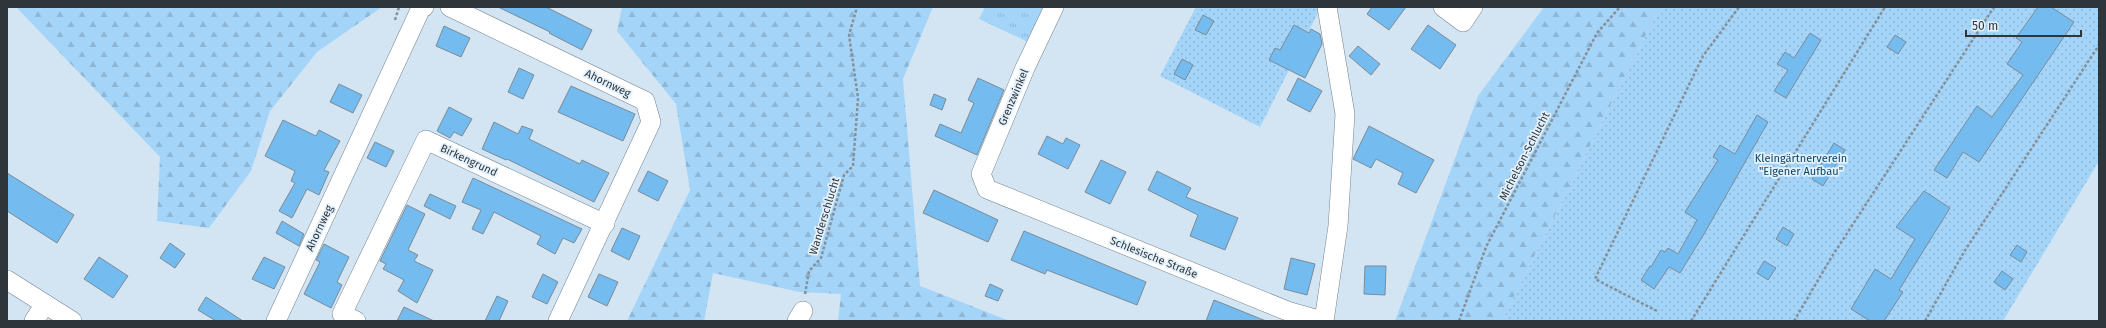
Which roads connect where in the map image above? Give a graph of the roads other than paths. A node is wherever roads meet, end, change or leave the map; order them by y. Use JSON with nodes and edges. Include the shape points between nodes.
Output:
{"nodes":[{"id":1,"x":424,"y":7,"type":"edge"},
{"id":2,"x":450,"y":7,"type":"edge"},
{"id":3,"x":1054,"y":7,"type":"edge"},
{"id":4,"x":1327,"y":7,"type":"edge"},
{"id":5,"x":1443,"y":7,"type":"edge"},
{"id":6,"x":1473,"y":7,"type":"edge"},
{"id":7,"x":987,"y":189,"type":"joint"},
{"id":8,"x":604,"y":224,"type":"junction"},
{"id":9,"x":7,"y":280,"type":"edge"},
{"id":10,"x":44,"y":304,"type":"junction"},
{"id":11,"x":34,"y":321,"type":"edge"},
{"id":12,"x":72,"y":321,"type":"edge"},
{"id":13,"x":276,"y":321,"type":"edge"},
{"id":14,"x":356,"y":321,"type":"edge"},
{"id":15,"x":558,"y":321,"type":"edge"},
{"id":16,"x":1323,"y":321,"type":"edge"}],
"edges":[{"from":1,"to":13,"type":"street","name":"Ahornweg","via":[[421,8]]},
{"from":2,"to":8,"type":"street","name":"Ahornweg","via":[[645,101],[651,122]]},
{"from":3,"to":7,"type":"street","name":"Grenzwinkel","via":[[1025,68],[982,174]]},
{"from":4,"to":16,"type":"street","name":"Schlesische Straße","via":[[1345,114],[1338,226]]},
{"from":5,"to":6,"type":"street","via":[[1463,22]]},
{"from":7,"to":16,"type":"street","name":"Schlesische Straße","via":[[1290,312]]},
{"from":8,"to":14,"type":"street","name":"Birkengrund","via":[[426,140],[342,314]]},
{"from":8,"to":15,"type":"street"},
{"from":9,"to":10,"type":"street"},
{"from":10,"to":11,"type":"street"},
{"from":10,"to":12,"type":"street"}]}
